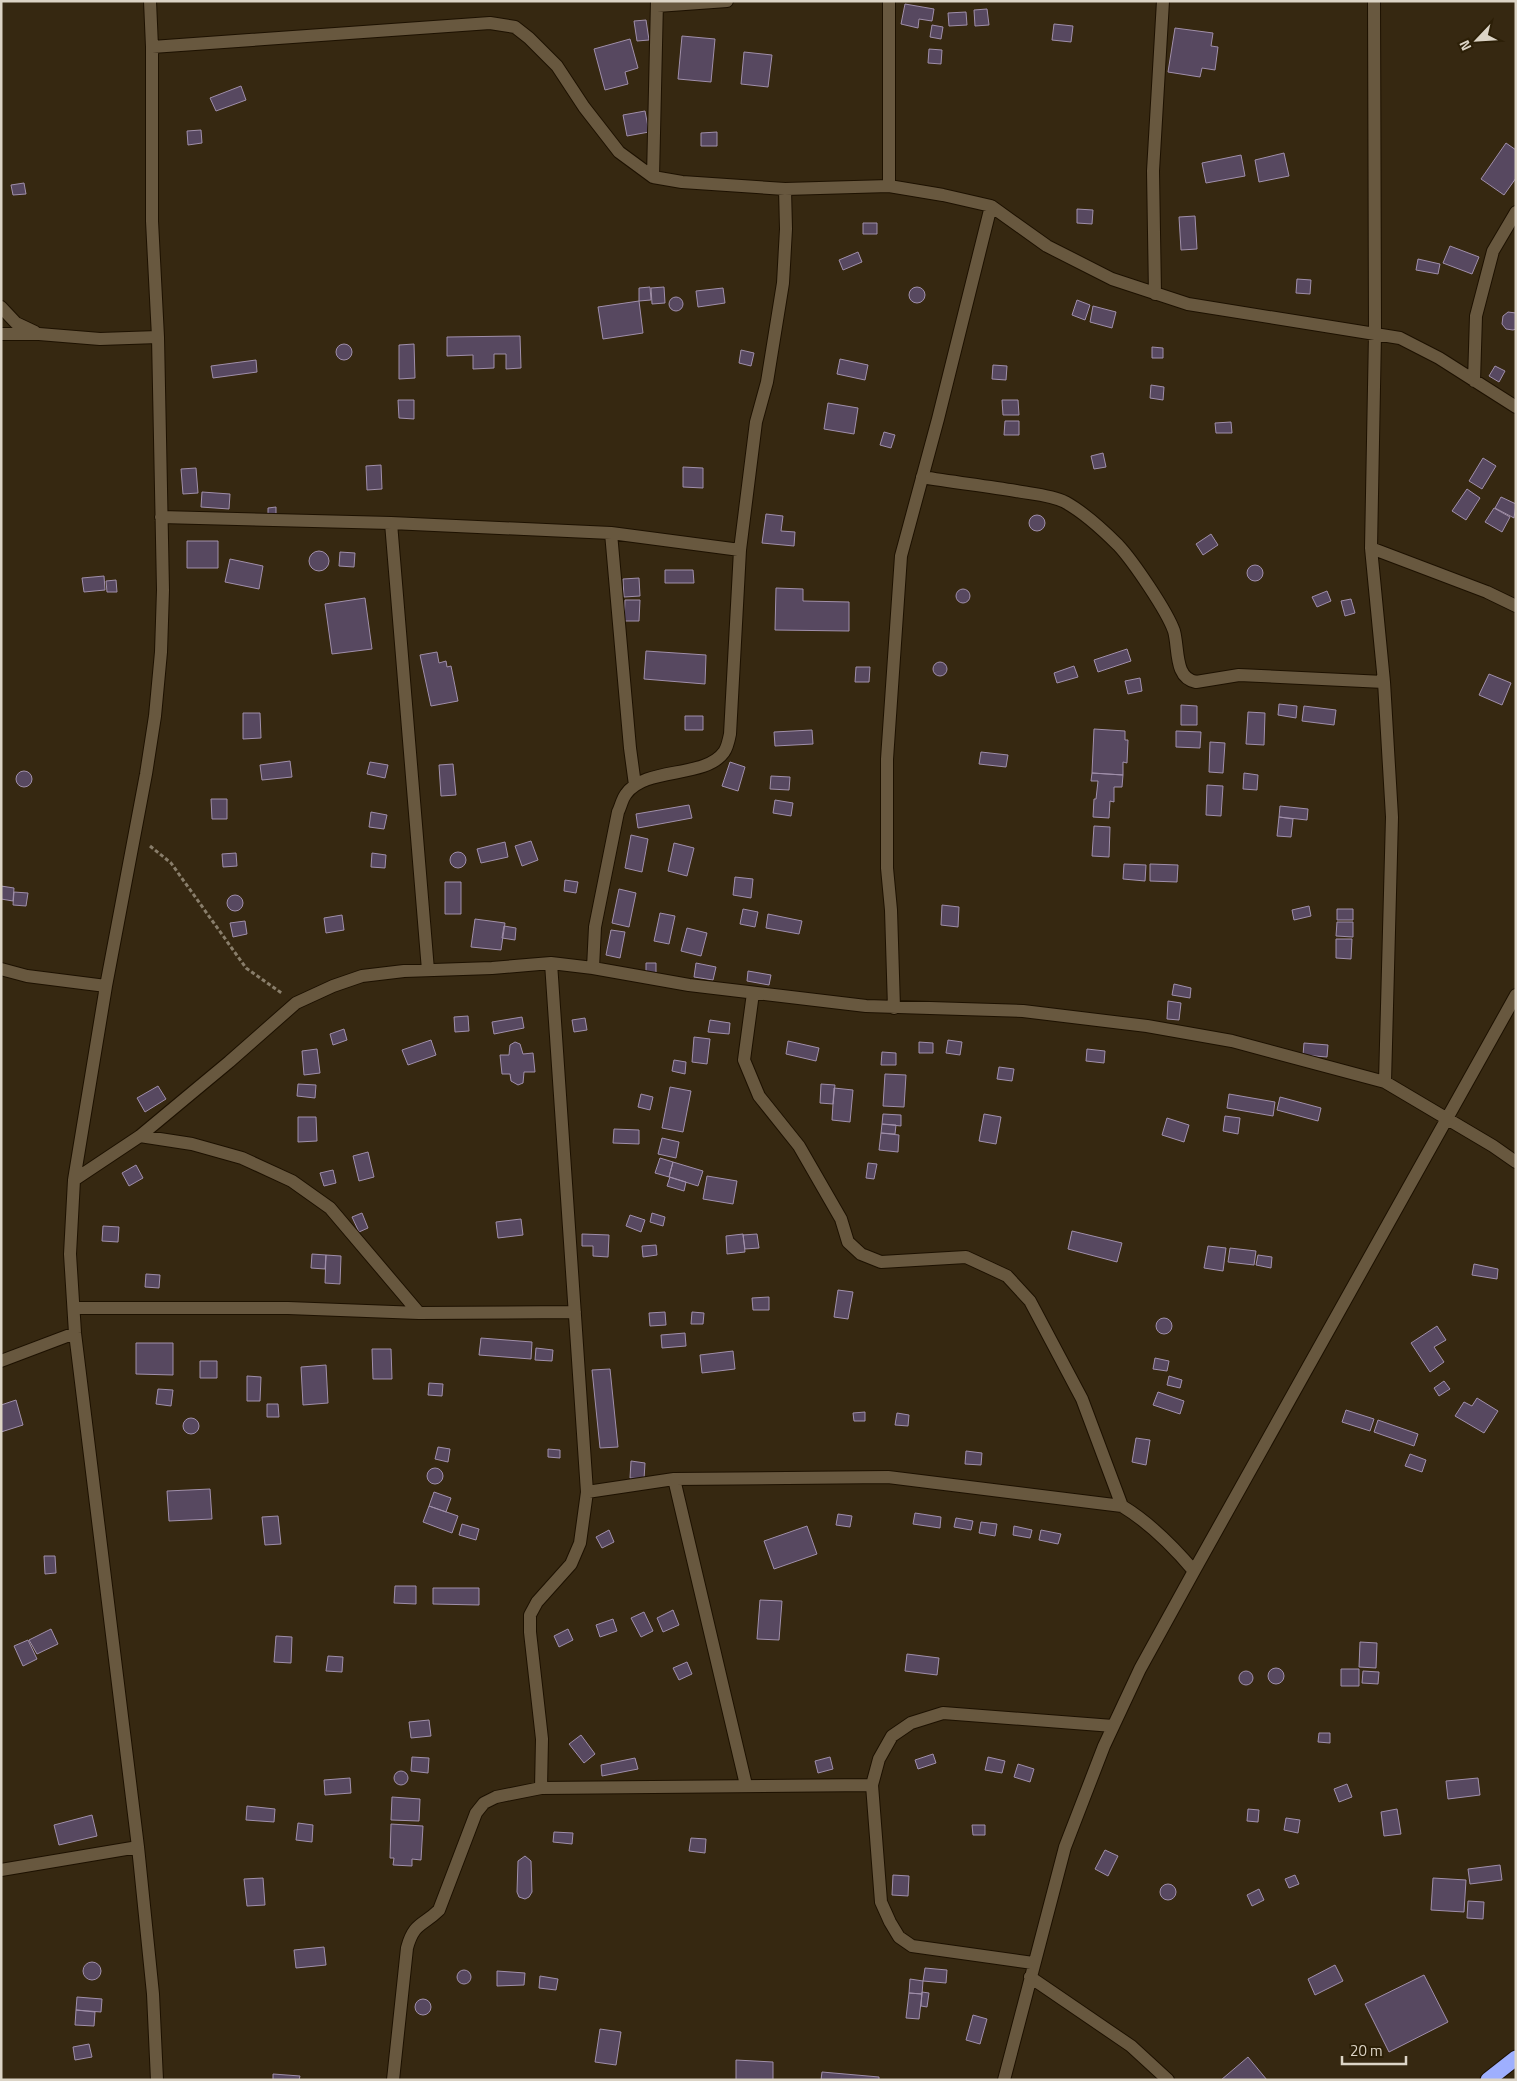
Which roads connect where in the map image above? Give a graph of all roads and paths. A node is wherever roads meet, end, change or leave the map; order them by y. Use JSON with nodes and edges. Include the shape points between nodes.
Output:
{"nodes":[{"id":1,"x":150,"y":1,"type":"edge"},
{"id":2,"x":727,"y":1,"type":"edge"},
{"id":3,"x":889,"y":1,"type":"edge"},
{"id":4,"x":1163,"y":1,"type":"edge"},
{"id":5,"x":1374,"y":1,"type":"edge"},
{"id":6,"x":657,"y":3,"type":"edge"},
{"id":7,"x":152,"y":47,"type":"junction"},
{"id":8,"x":653,"y":177,"type":"junction"},
{"id":9,"x":889,"y":186,"type":"junction"},
{"id":10,"x":785,"y":189,"type":"junction"},
{"id":11,"x":991,"y":206,"type":"junction"},
{"id":12,"x":1516,"y":212,"type":"edge"},
{"id":13,"x":1155,"y":294,"type":"junction"},
{"id":14,"x":1,"y":306,"type":"edge"},
{"id":15,"x":1,"y":334,"type":"edge"},
{"id":16,"x":39,"y":334,"type":"junction"},
{"id":17,"x":1375,"y":334,"type":"junction"},
{"id":18,"x":158,"y":337,"type":"junction"},
{"id":19,"x":1474,"y":381,"type":"junction"},
{"id":20,"x":1516,"y":407,"type":"edge"},
{"id":21,"x":922,"y":477,"type":"junction"},
{"id":22,"x":161,"y":517,"type":"junction"},
{"id":23,"x":391,"y":523,"type":"junction"},
{"id":24,"x":611,"y":532,"type":"junction"},
{"id":25,"x":1372,"y":548,"type":"junction"},
{"id":26,"x":740,"y":550,"type":"junction"},
{"id":27,"x":1516,"y":606,"type":"edge"},
{"id":28,"x":1384,"y":682,"type":"junction"},
{"id":29,"x":635,"y":785,"type":"junction"},
{"id":30,"x":134,"y":839,"type":"junction"},
{"id":31,"x":551,"y":963,"type":"junction"},
{"id":32,"x":593,"y":968,"type":"junction"},
{"id":33,"x":1,"y":969,"type":"edge"},
{"id":34,"x":428,"y":970,"type":"junction"},
{"id":35,"x":106,"y":986,"type":"junction"},
{"id":36,"x":753,"y":993,"type":"junction"},
{"id":37,"x":1516,"y":995,"type":"edge"},
{"id":38,"x":296,"y":1002,"type":"junction"},
{"id":39,"x":894,"y":1008,"type":"junction"},
{"id":40,"x":1384,"y":1082,"type":"junction"},
{"id":41,"x":1447,"y":1120,"type":"junction"},
{"id":42,"x":140,"y":1136,"type":"junction"},
{"id":43,"x":1516,"y":1162,"type":"edge"},
{"id":44,"x":74,"y":1180,"type":"junction"},
{"id":45,"x":75,"y":1308,"type":"junction"},
{"id":46,"x":574,"y":1312,"type":"junction"},
{"id":47,"x":419,"y":1313,"type":"junction"},
{"id":48,"x":75,"y":1333,"type":"junction"},
{"id":49,"x":1,"y":1361,"type":"edge"},
{"id":50,"x":674,"y":1479,"type":"junction"},
{"id":51,"x":587,"y":1492,"type":"junction"},
{"id":52,"x":1122,"y":1506,"type":"junction"},
{"id":53,"x":1194,"y":1571,"type":"junction"},
{"id":54,"x":1113,"y":1726,"type":"junction"},
{"id":55,"x":746,"y":1785,"type":"junction"},
{"id":56,"x":872,"y":1785,"type":"junction"},
{"id":57,"x":541,"y":1788,"type":"junction"},
{"id":58,"x":138,"y":1847,"type":"junction"},
{"id":59,"x":1,"y":1870,"type":"edge"},
{"id":60,"x":1033,"y":1963,"type":"junction"},
{"id":61,"x":1030,"y":1977,"type":"junction"},
{"id":62,"x":1516,"y":2058,"type":"edge"},
{"id":63,"x":157,"y":2080,"type":"edge"},
{"id":64,"x":393,"y":2080,"type":"edge"},
{"id":65,"x":1004,"y":2080,"type":"edge"},
{"id":66,"x":1168,"y":2080,"type":"edge"},
{"id":67,"x":1488,"y":2080,"type":"edge"}],
"edges":[{"from":1,"to":7,"type":"street"},
{"from":2,"to":6,"type":"street"},
{"from":3,"to":9,"type":"street"},
{"from":4,"to":13,"type":"street","via":[[1153,171]]},
{"from":5,"to":17,"type":"street"},
{"from":6,"to":8,"type":"street"},
{"from":7,"to":8,"type":"street","via":[[481,23],[515,27],[557,66],[619,152]]},
{"from":7,"to":18,"type":"street","via":[[152,221]]},
{"from":8,"to":10,"type":"street"},
{"from":9,"to":10,"type":"street"},
{"from":9,"to":11,"type":"street"},
{"from":10,"to":26,"type":"street","via":[[783,283],[767,382],[756,422]]},
{"from":11,"to":13,"type":"street","via":[[1074,261]]},
{"from":11,"to":21,"type":"street"},
{"from":12,"to":19,"type":"street","via":[[1494,251],[1476,316]]},
{"from":13,"to":17,"type":"street","via":[[1188,304]]},
{"from":14,"to":16,"type":"street","via":[[16,323]]},
{"from":15,"to":16,"type":"street"},
{"from":16,"to":18,"type":"street","via":[[100,339]]},
{"from":17,"to":19,"type":"street","via":[[1400,338]]},
{"from":17,"to":25,"type":"street"},
{"from":18,"to":22,"type":"street"},
{"from":19,"to":20,"type":"street"},
{"from":21,"to":28,"type":"street","via":[[1035,494],[1063,502],[1092,520],[1120,547],[1167,615],[1176,638],[1184,678],[1190,681],[1239,675]]},
{"from":21,"to":39,"type":"street","via":[[901,556],[887,759],[887,868]]},
{"from":22,"to":23,"type":"street"},
{"from":22,"to":30,"type":"street","via":[[163,590],[160,662],[155,716]]},
{"from":23,"to":24,"type":"street"},
{"from":23,"to":34,"type":"street"},
{"from":24,"to":26,"type":"street"},
{"from":24,"to":29,"type":"street"},
{"from":25,"to":27,"type":"street"},
{"from":25,"to":28,"type":"street"},
{"from":26,"to":29,"type":"street","via":[[730,734],[724,752],[714,761],[693,769],[663,774]]},
{"from":28,"to":40,"type":"street","via":[[1392,817]]},
{"from":29,"to":32,"type":"street","via":[[626,794],[618,812],[595,927]]},
{"from":30,"to":35,"type":"street"},
{"from":30,"to":38,"type":"path","via":[[144,841],[171,862],[246,968]]},
{"from":31,"to":32,"type":"street"},
{"from":31,"to":34,"type":"street"},
{"from":31,"to":46,"type":"street"},
{"from":32,"to":36,"type":"street"},
{"from":33,"to":35,"type":"street","via":[[27,976]]},
{"from":34,"to":38,"type":"street","via":[[362,976]]},
{"from":35,"to":44,"type":"street"},
{"from":36,"to":39,"type":"street"},
{"from":36,"to":52,"type":"street","via":[[744,1060],[759,1096],[799,1146],[832,1203],[848,1242],[861,1254],[881,1262],[966,1257],[1007,1276],[1030,1301],[1082,1399]]},
{"from":37,"to":41,"type":"street"},
{"from":38,"to":42,"type":"street"},
{"from":39,"to":40,"type":"street","via":[[1024,1011],[1147,1026],[1232,1041]]},
{"from":40,"to":41,"type":"street"},
{"from":41,"to":43,"type":"street"},
{"from":41,"to":53,"type":"street"},
{"from":42,"to":44,"type":"street"},
{"from":42,"to":47,"type":"street","via":[[192,1144],[242,1158],[292,1181],[330,1208]]},
{"from":44,"to":45,"type":"street","via":[[70,1254]]},
{"from":45,"to":47,"type":"street","via":[[288,1308]]},
{"from":45,"to":48,"type":"street"},
{"from":46,"to":47,"type":"street"},
{"from":46,"to":51,"type":"street"},
{"from":48,"to":49,"type":"street"},
{"from":48,"to":58,"type":"street"},
{"from":50,"to":51,"type":"street"},
{"from":50,"to":52,"type":"street","via":[[888,1477]]},
{"from":50,"to":55,"type":"street"},
{"from":51,"to":57,"type":"street","via":[[580,1543],[571,1564],[537,1602],[530,1615],[542,1739]]},
{"from":52,"to":53,"type":"street","via":[[1143,1519],[1176,1549]]},
{"from":53,"to":54,"type":"street"},
{"from":54,"to":56,"type":"street","via":[[943,1713],[911,1723],[892,1736],[879,1759]]},
{"from":54,"to":60,"type":"street","via":[[1065,1846]]},
{"from":55,"to":56,"type":"street"},
{"from":55,"to":57,"type":"street"},
{"from":56,"to":60,"type":"street","via":[[881,1902],[899,1937],[912,1946]]},
{"from":57,"to":64,"type":"street","via":[[496,1797],[484,1803],[476,1813],[439,1910],[419,1923],[410,1935]]},
{"from":58,"to":59,"type":"street"},
{"from":58,"to":63,"type":"street","via":[[154,1994]]},
{"from":60,"to":61,"type":"street"},
{"from":61,"to":65,"type":"street"},
{"from":61,"to":66,"type":"street","via":[[1131,2046]]},
{"from":62,"to":67,"type":"highway"}]}
